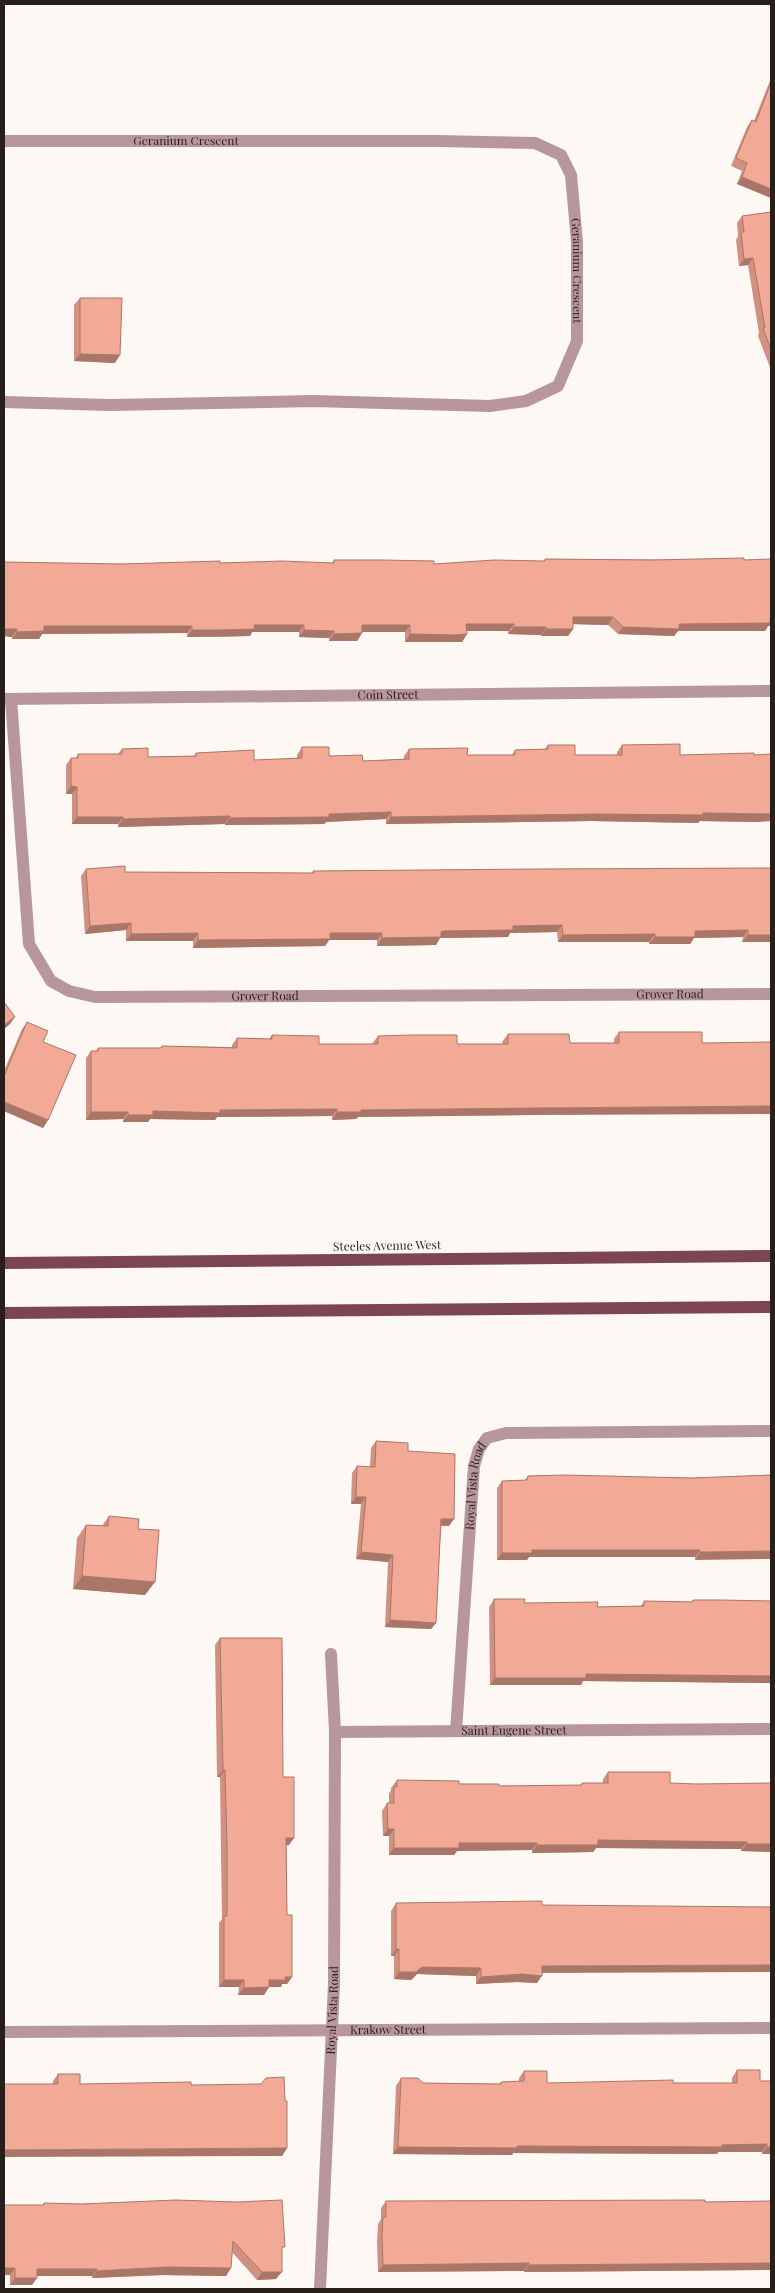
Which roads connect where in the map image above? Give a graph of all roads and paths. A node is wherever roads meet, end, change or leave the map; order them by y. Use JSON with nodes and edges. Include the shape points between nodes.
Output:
{"nodes":[{"id":1,"x":4,"y":141,"type":"edge"},
{"id":2,"x":4,"y":402,"type":"edge"},
{"id":3,"x":771,"y":691,"type":"edge"},
{"id":4,"x":8,"y":699,"type":"edge"},
{"id":5,"x":771,"y":994,"type":"edge"},
{"id":6,"x":771,"y":1256,"type":"edge"},
{"id":7,"x":4,"y":1263,"type":"edge"},
{"id":8,"x":771,"y":1307,"type":"edge"},
{"id":9,"x":4,"y":1313,"type":"edge"},
{"id":10,"x":771,"y":1431,"type":"edge"},
{"id":11,"x":331,"y":1654,"type":"dead end"},
{"id":12,"x":771,"y":1729,"type":"edge"},
{"id":13,"x":456,"y":1731,"type":"junction"},
{"id":14,"x":335,"y":1732,"type":"junction"},
{"id":15,"x":771,"y":2028,"type":"edge"},
{"id":16,"x":332,"y":2029,"type":"junction"},
{"id":17,"x":4,"y":2032,"type":"edge"},
{"id":18,"x":320,"y":2289,"type":"edge"}],
"edges":[{"from":1,"to":2,"type":"street","name":"Geranium Crescent","via":[[535,143],[561,156],[572,175],[577,341],[558,386],[526,401],[490,406],[314,401],[110,405]]},
{"from":3,"to":4,"type":"street","name":"Coin Street"},
{"from":4,"to":5,"type":"street","name":"Grover Road","via":[[29,944],[51,982],[69,991],[95,996]]},
{"from":6,"to":7,"type":"main road","name":"Steeles Avenue West"},
{"from":8,"to":9,"type":"main road"},
{"from":10,"to":13,"type":"street","name":"Royal Vista Road","via":[[506,1433],[487,1438],[479,1449],[474,1466]]},
{"from":11,"to":14,"type":"street"},
{"from":12,"to":13,"type":"street","name":"Saint Eugene Street"},
{"from":13,"to":14,"type":"street","name":"Saint Eugene Street"},
{"from":14,"to":16,"type":"street","name":"Royal Vista Road"},
{"from":15,"to":16,"type":"street","name":"Krakow Street"},
{"from":16,"to":17,"type":"street","name":"Krakow Street"},
{"from":16,"to":18,"type":"street","name":"Royal Vista Road"}]}
